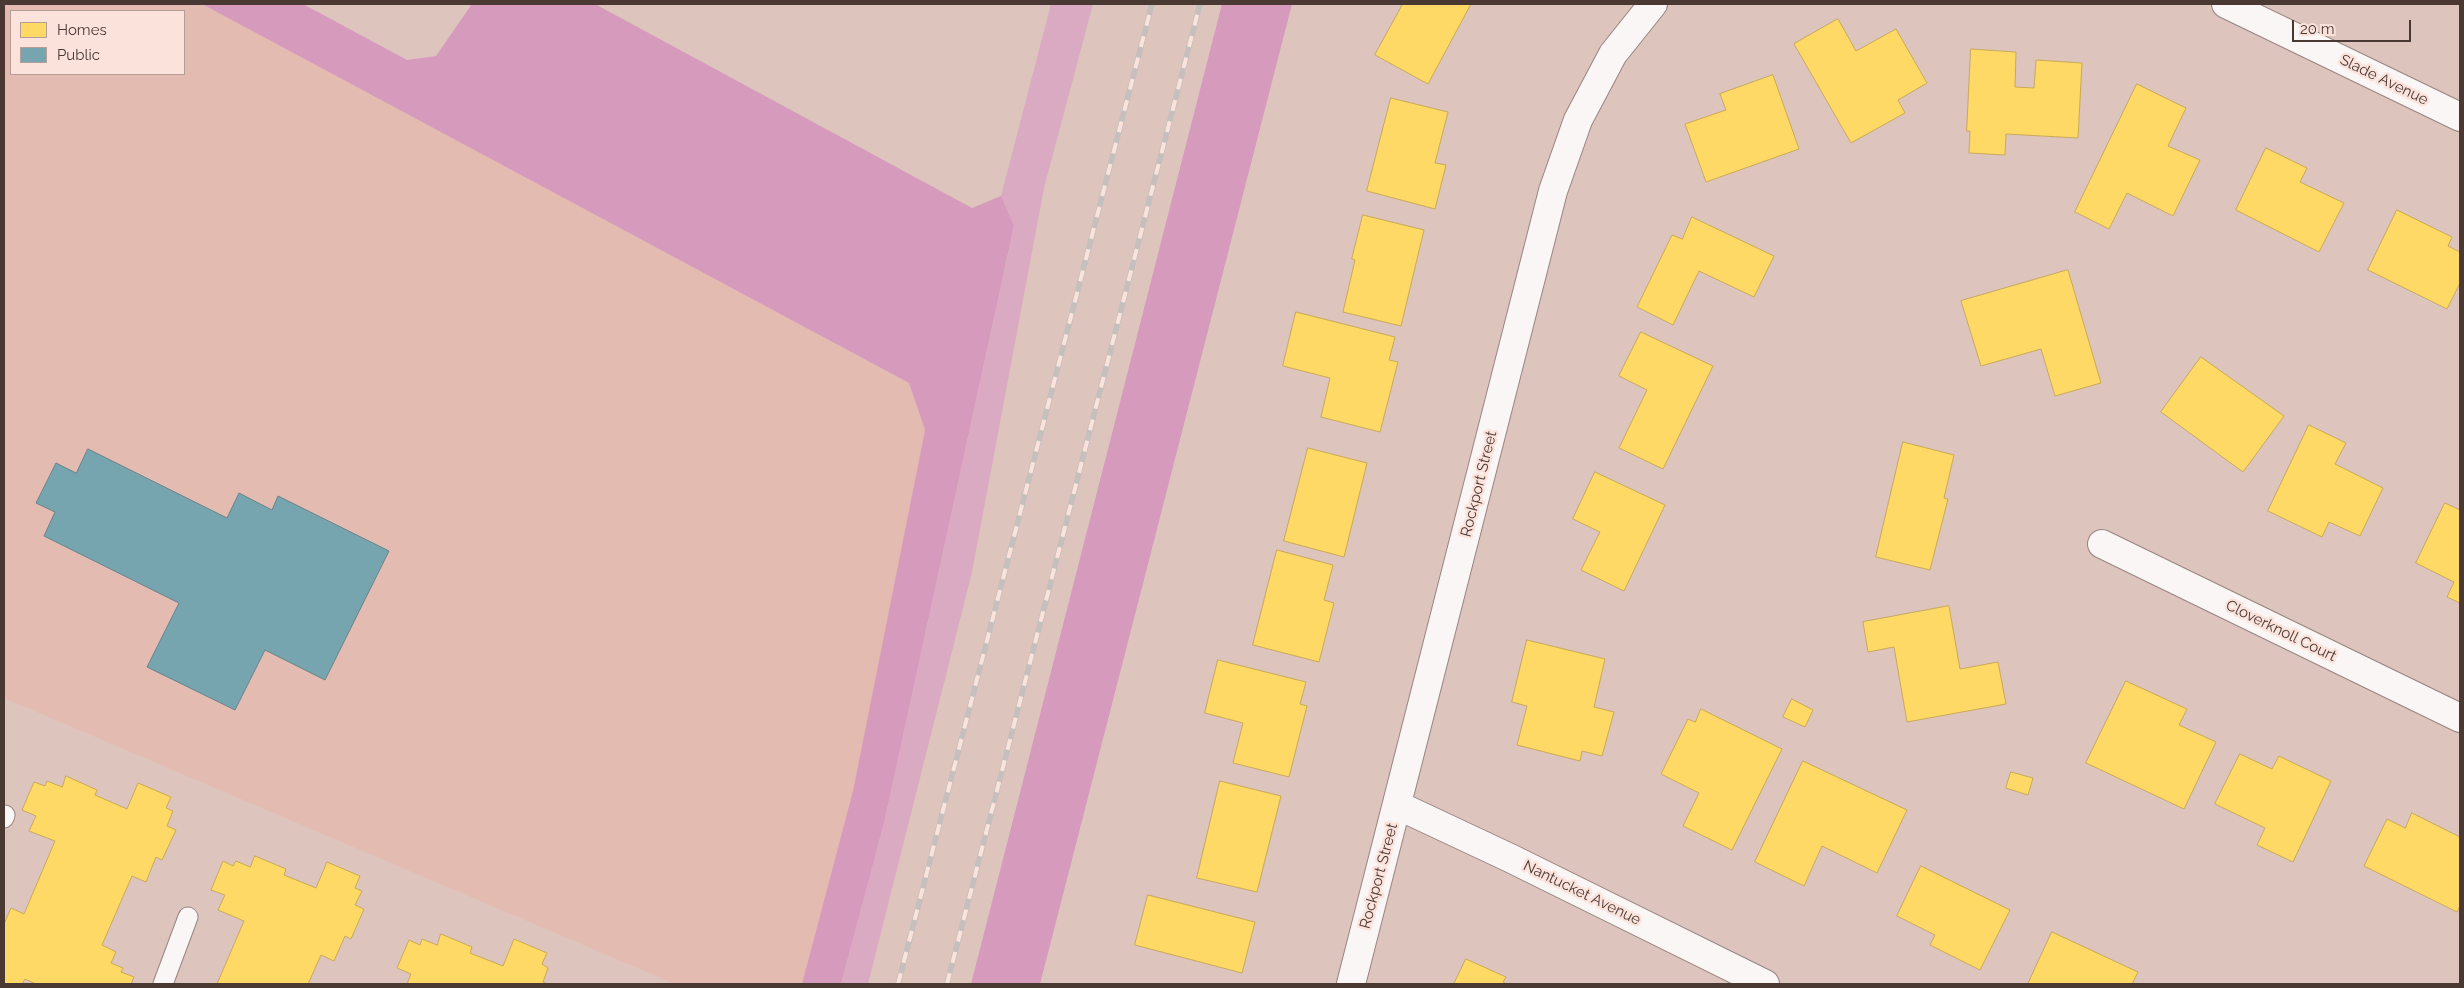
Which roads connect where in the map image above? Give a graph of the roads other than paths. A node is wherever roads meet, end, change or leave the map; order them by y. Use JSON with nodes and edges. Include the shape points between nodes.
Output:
{"nodes":[{"id":1,"x":1653,"y":4,"type":"edge"},
{"id":2,"x":2226,"y":4,"type":"edge"},
{"id":3,"x":2460,"y":117,"type":"edge"},
{"id":4,"x":2102,"y":544,"type":"dead end"},
{"id":5,"x":2460,"y":718,"type":"edge"},
{"id":6,"x":1397,"y":805,"type":"junction"},
{"id":7,"x":188,"y":917,"type":"dead end"},
{"id":8,"x":163,"y":984,"type":"edge"},
{"id":9,"x":1351,"y":984,"type":"edge"},
{"id":10,"x":1766,"y":984,"type":"edge"}],
"edges":[{"from":1,"to":6,"type":"street","name":"Rockport Street","via":[[1613,54],[1578,120],[1553,191]]},
{"from":2,"to":3,"type":"street","name":"Slade Avenue"},
{"from":4,"to":5,"type":"street","name":"Cloverknoll Court"},
{"from":6,"to":9,"type":"street","name":"Rockport Street"},
{"from":6,"to":10,"type":"street","name":"Nantucket Avenue"},
{"from":7,"to":8,"type":"lane"}]}
